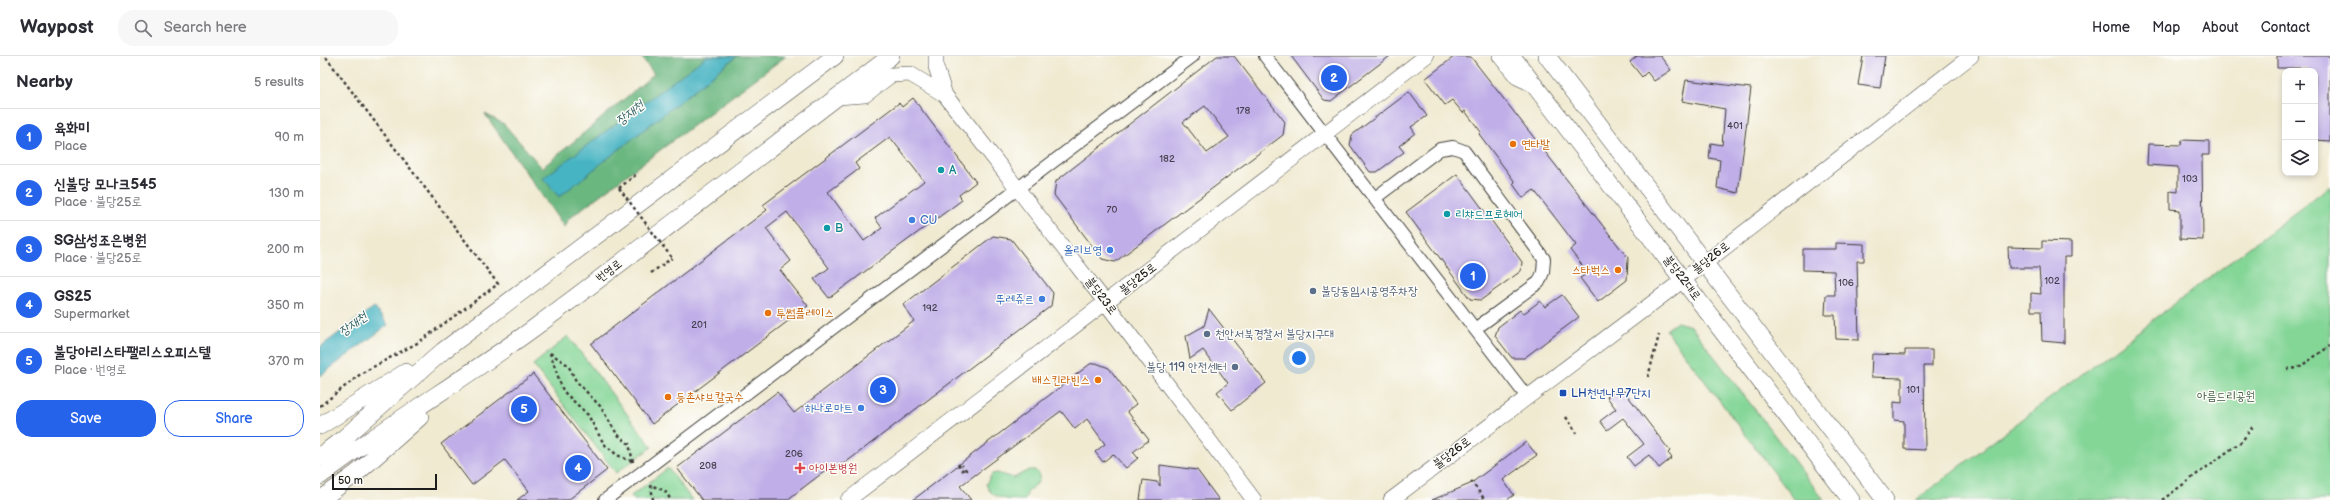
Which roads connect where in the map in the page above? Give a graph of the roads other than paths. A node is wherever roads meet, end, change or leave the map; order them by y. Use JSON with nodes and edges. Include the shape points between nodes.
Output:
{"nodes":[{"id":1,"x":835,"y":56,"type":"edge"},
{"id":2,"x":891,"y":56,"type":"edge"},
{"id":3,"x":936,"y":56,"type":"edge"},
{"id":4,"x":1194,"y":56,"type":"edge"},
{"id":5,"x":1265,"y":56,"type":"edge"},
{"id":6,"x":1426,"y":56,"type":"edge"},
{"id":7,"x":1500,"y":56,"type":"edge"},
{"id":8,"x":1512,"y":56,"type":"edge"},
{"id":9,"x":1971,"y":56,"type":"edge"},
{"id":10,"x":1552,"y":59,"type":"edge"},
{"id":11,"x":1534,"y":85,"type":"junction"},
{"id":12,"x":945,"y":95,"type":"junction"},
{"id":13,"x":837,"y":97,"type":"junction"},
{"id":14,"x":1326,"y":134,"type":"junction"},
{"id":15,"x":1017,"y":187,"type":"junction"},
{"id":16,"x":1376,"y":198,"type":"junction"},
{"id":17,"x":1704,"y":263,"type":"junction"},
{"id":18,"x":1683,"y":280,"type":"junction"},
{"id":19,"x":1106,"y":303,"type":"junction"},
{"id":20,"x":1475,"y":329,"type":"junction"},
{"id":21,"x":443,"y":351,"type":"junction"},
{"id":22,"x":462,"y":379,"type":"junction"},
{"id":23,"x":1527,"y":397,"type":"junction"},
{"id":24,"x":320,"y":426,"type":"edge"},
{"id":25,"x":320,"y":456,"type":"edge"},
{"id":26,"x":320,"y":476,"type":"edge"},
{"id":27,"x":320,"y":500,"type":"edge"},
{"id":28,"x":605,"y":500,"type":"edge"},
{"id":29,"x":848,"y":500,"type":"edge"},
{"id":30,"x":1254,"y":500,"type":"edge"},
{"id":31,"x":1390,"y":500,"type":"edge"},
{"id":32,"x":1851,"y":500,"type":"edge"},
{"id":33,"x":1885,"y":500,"type":"edge"}],
"edges":[{"from":1,"to":21,"type":"main road"},
{"from":2,"to":13,"type":"main road","name":"번영로"},
{"from":3,"to":12,"type":"street","via":[[936,67]]},
{"from":4,"to":15,"type":"street"},
{"from":5,"to":14,"type":"street"},
{"from":6,"to":14,"type":"street","name":"불당25로"},
{"from":7,"to":11,"type":"street","via":[[1517,77]]},
{"from":8,"to":11,"type":"main road","name":"불당22대로"},
{"from":9,"to":17,"type":"street","name":"불당26로"},
{"from":10,"to":17,"type":"main road"},
{"from":11,"to":18,"type":"main road","name":"불당22대로"},
{"from":12,"to":13,"type":"street","via":[[910,74],[891,75],[865,95]]},
{"from":12,"to":15,"type":"street","name":"불당23로"},
{"from":13,"to":22,"type":"main road","name":"번영로"},
{"from":14,"to":16,"type":"street"},
{"from":14,"to":19,"type":"street","name":"불당25로"},
{"from":15,"to":19,"type":"street","name":"불당23로"},
{"from":15,"to":28,"type":"street"},
{"from":16,"to":20,"type":"street"},
{"from":16,"to":20,"type":"street","via":[[1440,149],[1453,147],[1464,151],[1544,258],[1544,272],[1539,282]]},
{"from":17,"to":18,"type":"street","name":"불당26로"},
{"from":17,"to":33,"type":"main road"},
{"from":18,"to":23,"type":"street","name":"불당26로"},
{"from":18,"to":32,"type":"main road","name":"불당22대로"},
{"from":19,"to":29,"type":"street","name":"불당25로"},
{"from":19,"to":30,"type":"street","name":"불당23로"},
{"from":20,"to":23,"type":"street"},
{"from":21,"to":24,"type":"main road"},
{"from":21,"to":25,"type":"main road"},
{"from":22,"to":26,"type":"main road","name":"번영로"},
{"from":22,"to":27,"type":"main road","via":[[358,472]]},
{"from":23,"to":31,"type":"street","name":"불당26로"}]}
